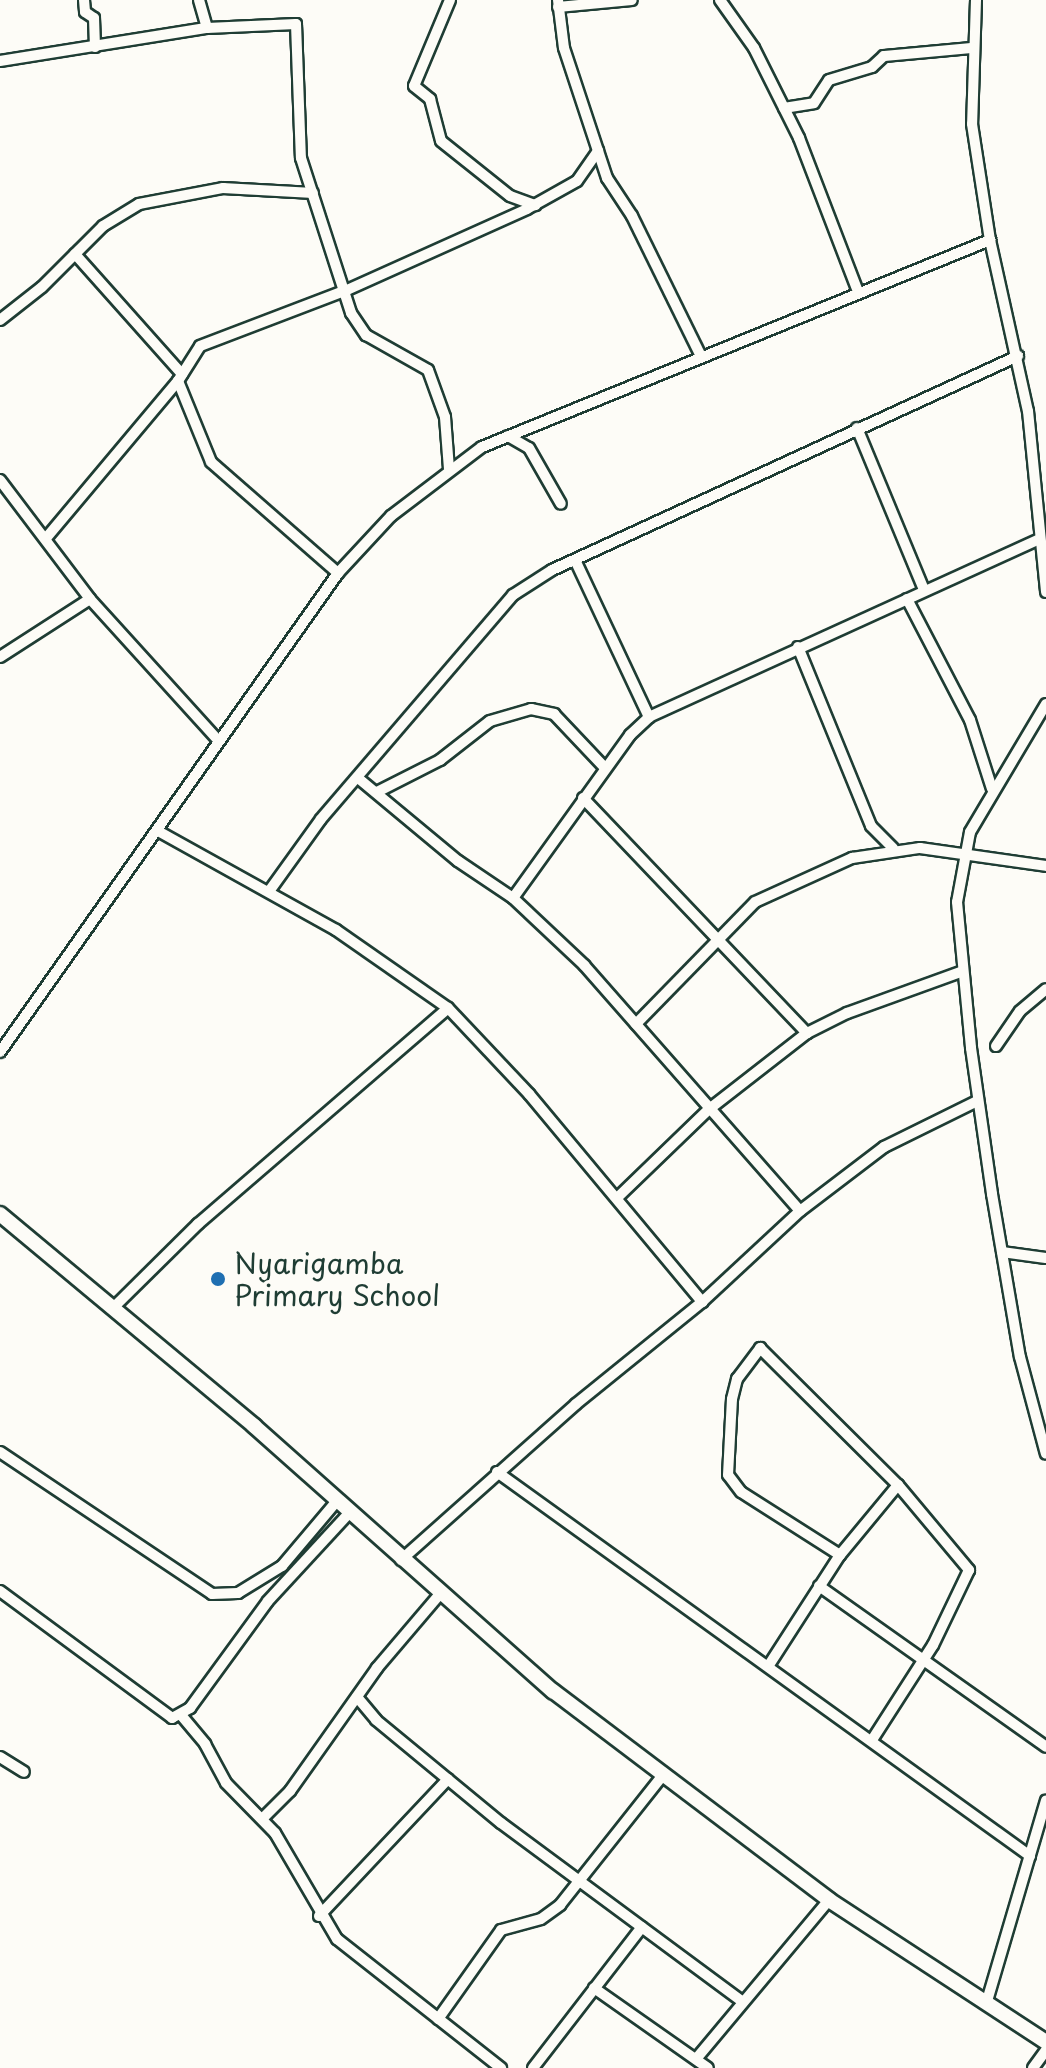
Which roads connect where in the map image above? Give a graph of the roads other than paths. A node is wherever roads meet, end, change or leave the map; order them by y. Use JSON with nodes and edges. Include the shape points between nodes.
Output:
{"nodes":[{"id":1,"x":84,"y":0,"type":"edge"},
{"id":2,"x":199,"y":0,"type":"edge"},
{"id":3,"x":450,"y":0,"type":"edge"},
{"id":4,"x":632,"y":0,"type":"edge"},
{"id":5,"x":720,"y":0,"type":"edge"},
{"id":6,"x":976,"y":0,"type":"edge"},
{"id":7,"x":558,"y":3,"type":"edge"},
{"id":8,"x":207,"y":28,"type":"junction"},
{"id":9,"x":95,"y":47,"type":"junction"},
{"id":10,"x":972,"y":48,"type":"junction"},
{"id":11,"x":0,"y":61,"type":"edge"},
{"id":12,"x":784,"y":108,"type":"junction"},
{"id":13,"x":598,"y":151,"type":"junction"},
{"id":14,"x":313,"y":193,"type":"junction"},
{"id":15,"x":535,"y":205,"type":"junction"},
{"id":16,"x":990,"y":240,"type":"junction"},
{"id":17,"x":75,"y":254,"type":"junction"},
{"id":18,"x":347,"y":290,"type":"junction"},
{"id":19,"x":858,"y":292,"type":"junction"},
{"id":20,"x":0,"y":320,"type":"edge"},
{"id":21,"x":701,"y":356,"type":"junction"},
{"id":22,"x":1018,"y":356,"type":"junction"},
{"id":23,"x":180,"y":378,"type":"junction"},
{"id":24,"x":857,"y":428,"type":"junction"},
{"id":25,"x":508,"y":436,"type":"junction"},
{"id":26,"x":449,"y":469,"type":"junction"},
{"id":27,"x":0,"y":480,"type":"edge"},
{"id":28,"x":561,"y":504,"type":"dead end"},
{"id":29,"x":47,"y":537,"type":"junction"},
{"id":30,"x":1037,"y":540,"type":"junction"},
{"id":31,"x":575,"y":560,"type":"junction"},
{"id":32,"x":338,"y":573,"type":"junction"},
{"id":33,"x":924,"y":590,"type":"junction"},
{"id":34,"x":1046,"y":592,"type":"edge"},
{"id":35,"x":90,"y":599,"type":"junction"},
{"id":36,"x":907,"y":599,"type":"junction"},
{"id":37,"x":798,"y":647,"type":"junction"},
{"id":38,"x":0,"y":657,"type":"edge"},
{"id":39,"x":1046,"y":704,"type":"edge"},
{"id":40,"x":649,"y":717,"type":"junction"},
{"id":41,"x":218,"y":740,"type":"junction"},
{"id":42,"x":605,"y":768,"type":"junction"},
{"id":43,"x":358,"y":778,"type":"junction"},
{"id":44,"x":992,"y":789,"type":"junction"},
{"id":45,"x":377,"y":792,"type":"junction"},
{"id":46,"x":583,"y":798,"type":"junction"},
{"id":47,"x":874,"y":830,"type":"junction"},
{"id":48,"x":158,"y":831,"type":"junction"},
{"id":49,"x":893,"y":848,"type":"junction"},
{"id":50,"x":963,"y":853,"type":"junction"},
{"id":51,"x":863,"y":854,"type":"junction"},
{"id":52,"x":1046,"y":866,"type":"edge"},
{"id":53,"x":270,"y":890,"type":"junction"},
{"id":54,"x":513,"y":898,"type":"junction"},
{"id":55,"x":718,"y":940,"type":"junction"},
{"id":56,"x":963,"y":971,"type":"junction"},
{"id":57,"x":1046,"y":989,"type":"edge"},
{"id":58,"x":448,"y":1008,"type":"junction"},
{"id":59,"x":636,"y":1024,"type":"junction"},
{"id":60,"x":807,"y":1033,"type":"junction"},
{"id":61,"x":996,"y":1046,"type":"dead end"},
{"id":62,"x":0,"y":1052,"type":"edge"},
{"id":63,"x":977,"y":1101,"type":"junction"},
{"id":64,"x":708,"y":1110,"type":"junction"},
{"id":65,"x":618,"y":1197,"type":"junction"},
{"id":66,"x":800,"y":1211,"type":"junction"},
{"id":67,"x":0,"y":1214,"type":"edge"},
{"id":68,"x":1002,"y":1252,"type":"junction"},
{"id":69,"x":1046,"y":1258,"type":"edge"},
{"id":70,"x":702,"y":1302,"type":"junction"},
{"id":71,"x":112,"y":1309,"type":"junction"},
{"id":72,"x":0,"y":1452,"type":"edge"},
{"id":73,"x":1046,"y":1454,"type":"edge"},
{"id":74,"x":497,"y":1472,"type":"junction"},
{"id":75,"x":898,"y":1485,"type":"junction"},
{"id":76,"x":337,"y":1501,"type":"junction"},
{"id":77,"x":351,"y":1511,"type":"junction"},
{"id":78,"x":840,"y":1555,"type":"junction"},
{"id":79,"x":401,"y":1560,"type":"junction"},
{"id":80,"x":819,"y":1586,"type":"junction"},
{"id":81,"x":0,"y":1591,"type":"edge"},
{"id":82,"x":440,"y":1594,"type":"junction"},
{"id":83,"x":920,"y":1661,"type":"junction"},
{"id":84,"x":769,"y":1665,"type":"junction"},
{"id":85,"x":357,"y":1697,"type":"junction"},
{"id":86,"x":181,"y":1715,"type":"junction"},
{"id":87,"x":872,"y":1740,"type":"junction"},
{"id":88,"x":1046,"y":1747,"type":"edge"},
{"id":89,"x":0,"y":1757,"type":"edge"},
{"id":90,"x":24,"y":1772,"type":"dead end"},
{"id":91,"x":663,"y":1775,"type":"junction"},
{"id":92,"x":448,"y":1779,"type":"junction"},
{"id":93,"x":1046,"y":1801,"type":"edge"},
{"id":94,"x":262,"y":1819,"type":"junction"},
{"id":95,"x":1030,"y":1856,"type":"junction"},
{"id":96,"x":580,"y":1883,"type":"junction"},
{"id":97,"x":829,"y":1900,"type":"junction"},
{"id":98,"x":319,"y":1916,"type":"junction"},
{"id":99,"x":642,"y":1927,"type":"junction"},
{"id":100,"x":594,"y":1988,"type":"junction"},
{"id":101,"x":987,"y":2001,"type":"junction"},
{"id":102,"x":743,"y":2002,"type":"junction"},
{"id":103,"x":438,"y":2019,"type":"junction"},
{"id":104,"x":1046,"y":2042,"type":"edge"},
{"id":105,"x":1046,"y":2050,"type":"edge"},
{"id":106,"x":696,"y":2059,"type":"junction"},
{"id":107,"x":501,"y":2068,"type":"edge"},
{"id":108,"x":533,"y":2068,"type":"edge"},
{"id":109,"x":708,"y":2068,"type":"edge"},
{"id":110,"x":1033,"y":2068,"type":"edge"}],
"edges":[{"from":1,"to":9,"type":"street","via":[[85,12],[94,18]]},
{"from":2,"to":8,"type":"street"},
{"from":3,"to":15,"type":"street","via":[[414,86],[430,99],[441,141],[510,196]]},
{"from":4,"to":7,"type":"street"},
{"from":5,"to":12,"type":"street","via":[[754,48]]},
{"from":6,"to":10,"type":"street"},
{"from":7,"to":13,"type":"street","via":[[564,48]]},
{"from":8,"to":9,"type":"street"},
{"from":8,"to":14,"type":"street","via":[[296,24],[301,158]]},
{"from":9,"to":11,"type":"street"},
{"from":10,"to":12,"type":"street","via":[[884,56],[872,67],[829,80],[814,103]]},
{"from":10,"to":16,"type":"street","via":[[971,114]]},
{"from":12,"to":19,"type":"street"},
{"from":13,"to":15,"type":"street","via":[[577,181]]},
{"from":13,"to":21,"type":"street"},
{"from":14,"to":17,"type":"street","via":[[223,188],[157,198],[103,226]]},
{"from":14,"to":18,"type":"street"},
{"from":15,"to":18,"type":"street"},
{"from":16,"to":19,"type":"street"},
{"from":16,"to":22,"type":"street"},
{"from":17,"to":20,"type":"street"},
{"from":17,"to":23,"type":"street"},
{"from":18,"to":23,"type":"street","via":[[208,341],[194,352]]},
{"from":18,"to":26,"type":"street","via":[[355,324],[428,370],[445,417]]},
{"from":19,"to":21,"type":"street"},
{"from":21,"to":25,"type":"street"},
{"from":22,"to":24,"type":"street"},
{"from":22,"to":30,"type":"street","via":[[1028,411]]},
{"from":23,"to":29,"type":"street"},
{"from":23,"to":32,"type":"street","via":[[211,462]]},
{"from":24,"to":31,"type":"street"},
{"from":24,"to":33,"type":"street"},
{"from":25,"to":26,"type":"street"},
{"from":25,"to":28,"type":"street","via":[[529,448]]},
{"from":26,"to":32,"type":"street","via":[[391,516]]},
{"from":27,"to":29,"type":"street"},
{"from":29,"to":35,"type":"street"},
{"from":30,"to":33,"type":"street"},
{"from":30,"to":34,"type":"street"},
{"from":31,"to":40,"type":"street"},
{"from":31,"to":43,"type":"street","via":[[513,595]]},
{"from":32,"to":41,"type":"street"},
{"from":33,"to":36,"type":"street"},
{"from":35,"to":38,"type":"street"},
{"from":35,"to":41,"type":"street"},
{"from":36,"to":37,"type":"street"},
{"from":36,"to":44,"type":"street","via":[[938,668],[970,720]]},
{"from":37,"to":40,"type":"street"},
{"from":37,"to":47,"type":"street"},
{"from":39,"to":44,"type":"street"},
{"from":40,"to":42,"type":"street"},
{"from":41,"to":48,"type":"street"},
{"from":42,"to":45,"type":"street","via":[[554,714],[531,709],[490,721],[440,760]]},
{"from":42,"to":46,"type":"street"},
{"from":43,"to":45,"type":"street"},
{"from":43,"to":53,"type":"street"},
{"from":44,"to":50,"type":"street"},
{"from":45,"to":54,"type":"street","via":[[458,861]]},
{"from":46,"to":54,"type":"street"},
{"from":46,"to":55,"type":"street"},
{"from":47,"to":49,"type":"street"},
{"from":47,"to":51,"type":"street"},
{"from":48,"to":53,"type":"street"},
{"from":48,"to":62,"type":"street"},
{"from":49,"to":50,"type":"street"},
{"from":49,"to":51,"type":"street"},
{"from":50,"to":52,"type":"street"},
{"from":50,"to":56,"type":"street","via":[[957,902]]},
{"from":51,"to":55,"type":"street","via":[[755,902]]},
{"from":53,"to":58,"type":"street","via":[[394,967]]},
{"from":54,"to":59,"type":"street","via":[[584,965]]},
{"from":55,"to":59,"type":"street"},
{"from":55,"to":60,"type":"street"},
{"from":56,"to":60,"type":"street"},
{"from":56,"to":63,"type":"street"},
{"from":57,"to":61,"type":"street","via":[[1020,1011]]},
{"from":58,"to":65,"type":"street"},
{"from":58,"to":71,"type":"street","via":[[198,1224]]},
{"from":59,"to":64,"type":"street"},
{"from":60,"to":64,"type":"street"},
{"from":63,"to":66,"type":"street","via":[[884,1147]]},
{"from":63,"to":68,"type":"street"},
{"from":64,"to":65,"type":"street"},
{"from":64,"to":66,"type":"street"},
{"from":65,"to":70,"type":"street"},
{"from":66,"to":70,"type":"street"},
{"from":67,"to":71,"type":"street"},
{"from":68,"to":69,"type":"street"},
{"from":68,"to":73,"type":"street","via":[[1020,1357]]},
{"from":70,"to":74,"type":"street"},
{"from":71,"to":76,"type":"street"},
{"from":72,"to":76,"type":"street","via":[[212,1594],[238,1593],[282,1566]]},
{"from":74,"to":79,"type":"street"},
{"from":74,"to":84,"type":"street"},
{"from":75,"to":78,"type":"street"},
{"from":75,"to":78,"type":"street","via":[[760,1348],[747,1362],[732,1399],[727,1458],[732,1485]]},
{"from":75,"to":83,"type":"street","via":[[947,1538],[969,1574]]},
{"from":76,"to":77,"type":"street"},
{"from":77,"to":79,"type":"street"},
{"from":77,"to":86,"type":"street","via":[[268,1601]]},
{"from":78,"to":80,"type":"street"},
{"from":79,"to":82,"type":"street"},
{"from":80,"to":83,"type":"street"},
{"from":80,"to":84,"type":"street"},
{"from":81,"to":86,"type":"street","via":[[164,1717]]},
{"from":82,"to":85,"type":"street"},
{"from":82,"to":91,"type":"street","via":[[553,1691]]},
{"from":83,"to":87,"type":"street"},
{"from":83,"to":88,"type":"street"},
{"from":84,"to":87,"type":"street"},
{"from":85,"to":92,"type":"street"},
{"from":85,"to":94,"type":"street","via":[[290,1791]]},
{"from":86,"to":94,"type":"street","via":[[205,1744],[226,1783]]},
{"from":87,"to":95,"type":"street"},
{"from":89,"to":90,"type":"street"},
{"from":91,"to":96,"type":"street"},
{"from":91,"to":97,"type":"street"},
{"from":92,"to":96,"type":"street"},
{"from":92,"to":98,"type":"street"},
{"from":93,"to":95,"type":"street"},
{"from":94,"to":98,"type":"street","via":[[286,1850]]},
{"from":95,"to":101,"type":"street"},
{"from":96,"to":99,"type":"street"},
{"from":96,"to":103,"type":"street","via":[[550,1915],[501,1930]]},
{"from":97,"to":101,"type":"street"},
{"from":97,"to":102,"type":"street"},
{"from":98,"to":103,"type":"street","via":[[357,1958]]},
{"from":99,"to":100,"type":"street"},
{"from":99,"to":102,"type":"street"},
{"from":100,"to":106,"type":"street"},
{"from":100,"to":108,"type":"street"},
{"from":101,"to":104,"type":"street"},
{"from":102,"to":106,"type":"street"},
{"from":103,"to":107,"type":"street"},
{"from":105,"to":110,"type":"street"},
{"from":106,"to":109,"type":"street"}]}
